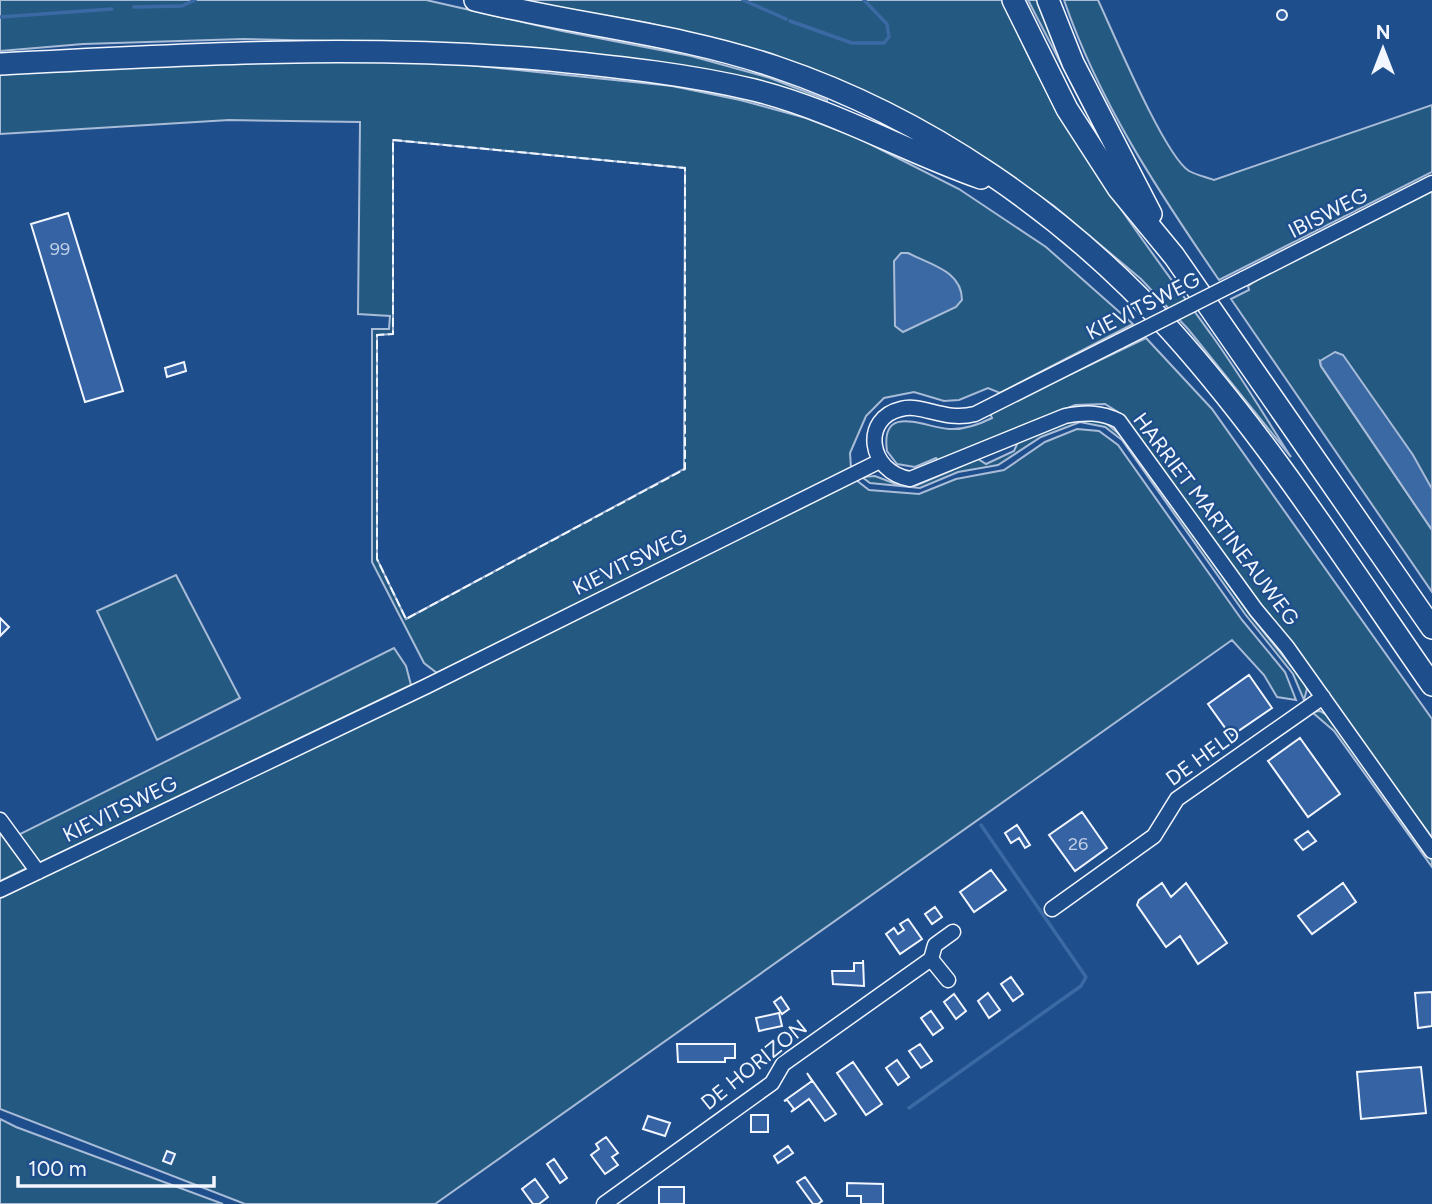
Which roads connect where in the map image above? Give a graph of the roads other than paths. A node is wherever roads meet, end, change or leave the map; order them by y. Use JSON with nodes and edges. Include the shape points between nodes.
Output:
{"nodes":[{"id":1,"x":475,"y":0,"type":"edge"},
{"id":2,"x":1013,"y":0,"type":"edge"},
{"id":3,"x":1048,"y":0,"type":"edge"},
{"id":4,"x":0,"y":64,"type":"edge"},
{"id":5,"x":1432,"y":183,"type":"edge"},
{"id":6,"x":1006,"y":186,"type":"junction"},
{"id":7,"x":1174,"y":256,"type":"junction"},
{"id":8,"x":1243,"y":279,"type":"joint"},
{"id":9,"x":880,"y":461,"type":"junction"},
{"id":10,"x":1432,"y":628,"type":"edge"},
{"id":11,"x":1432,"y":685,"type":"edge"},
{"id":12,"x":1322,"y":697,"type":"junction"},
{"id":13,"x":0,"y":820,"type":"edge"},
{"id":14,"x":1432,"y":852,"type":"edge"},
{"id":15,"x":38,"y":872,"type":"junction"},
{"id":16,"x":0,"y":890,"type":"edge"},
{"id":17,"x":1052,"y":909,"type":"dead end"},
{"id":18,"x":953,"y":932,"type":"dead end"},
{"id":19,"x":931,"y":959,"type":"junction"},
{"id":20,"x":948,"y":980,"type":"dead end"},
{"id":21,"x":604,"y":1204,"type":"edge"}],
"edges":[{"from":1,"to":6,"type":"highway","via":[[668,36],[776,67],[901,120]]},
{"from":2,"to":7,"type":"highway","via":[[1067,109],[1118,188]]},
{"from":3,"to":7,"type":"highway","via":[[1073,63]]},
{"from":4,"to":6,"type":"highway","via":[[136,55],[379,50],[597,65],[718,82],[794,102],[868,128],[946,166]]},
{"from":5,"to":8,"type":"street","name":"IBISWEG"},
{"from":6,"to":11,"type":"highway","via":[[1094,255],[1173,333],[1250,429]]},
{"from":7,"to":10,"type":"highway"},
{"from":8,"to":9,"type":"street","name":"KIEVITSWEG","bridge":true,"via":[[975,414],[954,418],[916,408],[898,409],[875,435]]},
{"from":9,"to":12,"type":"street","name":"HARRIET MARTINEAUWEG","via":[[891,473],[910,479],[1065,416],[1091,413],[1119,421]]},
{"from":9,"to":15,"type":"street","name":"KIEVITSWEG"},
{"from":12,"to":14,"type":"street","name":"HARRIET MARTINEAUWEG"},
{"from":12,"to":17,"type":"street","name":"DE HELD","via":[[1177,799],[1154,836]]},
{"from":13,"to":15,"type":"street"},
{"from":15,"to":16,"type":"street","name":"KIEVITSWEG"},
{"from":18,"to":19,"type":"street","name":"DE HORIZON","via":[[935,945]]},
{"from":19,"to":20,"type":"street"},
{"from":19,"to":21,"type":"street","name":"DE HORIZON","via":[[783,1064],[772,1083]]}]}
